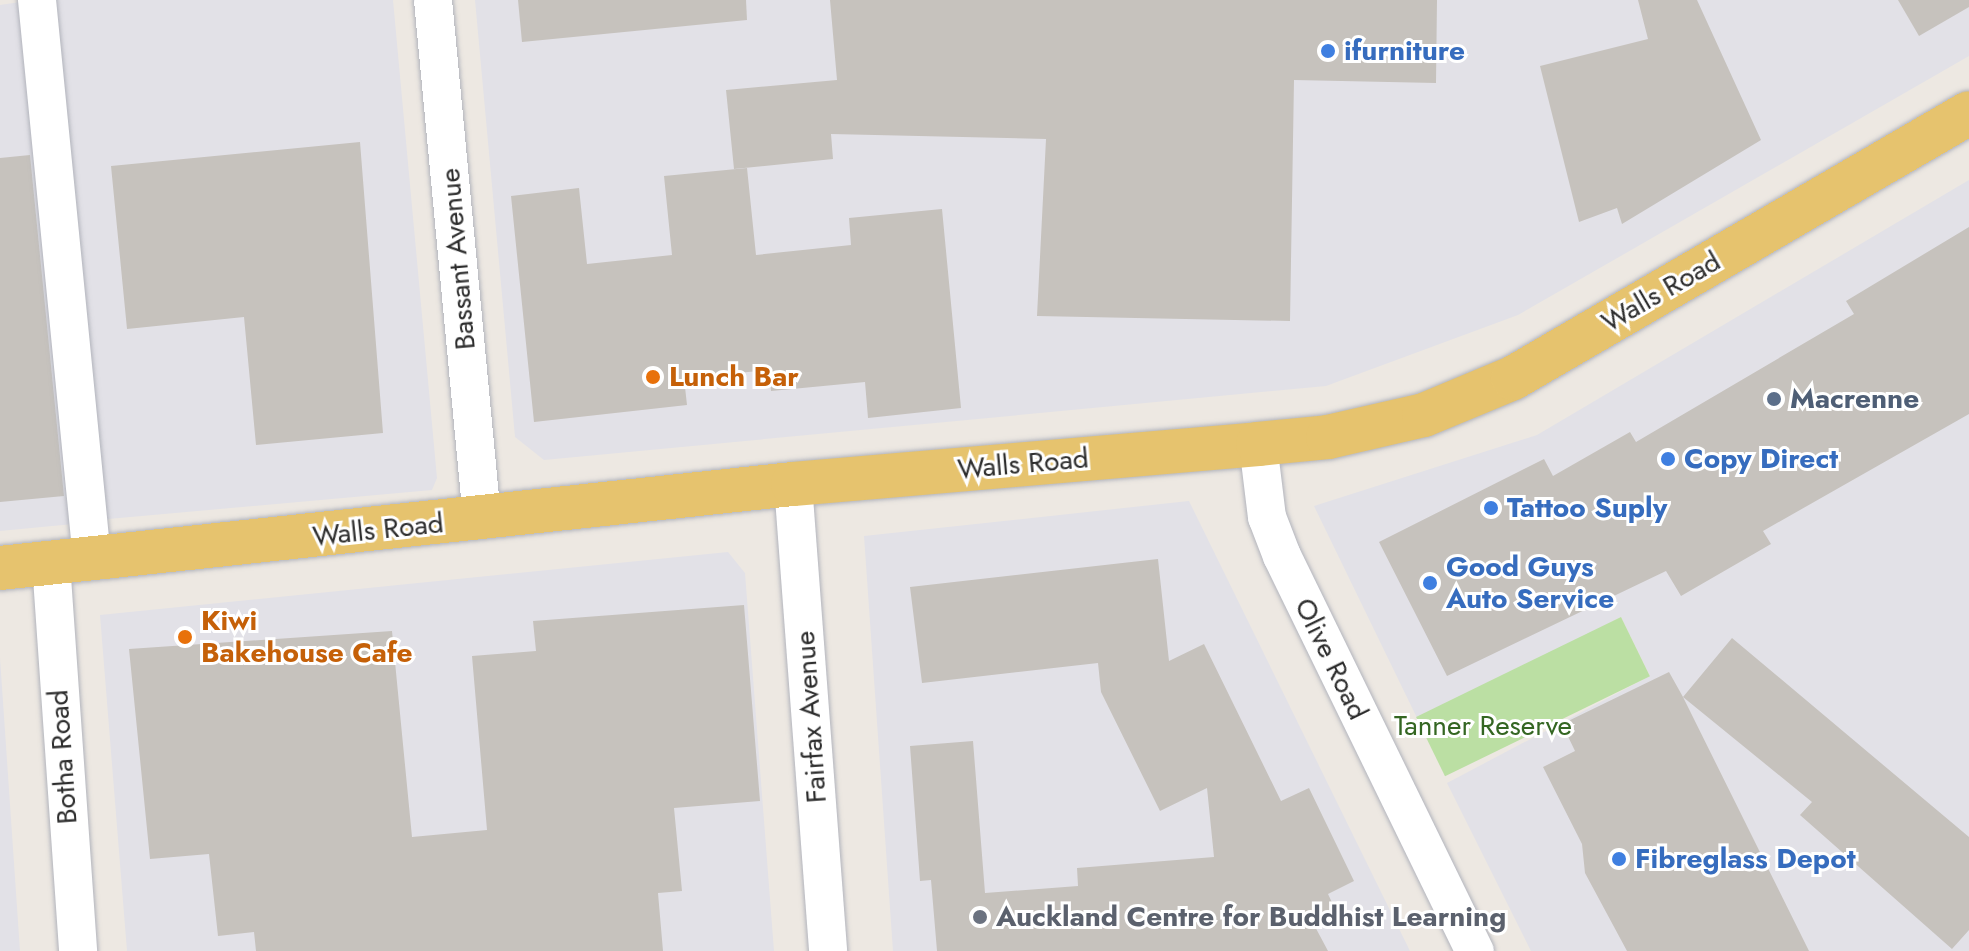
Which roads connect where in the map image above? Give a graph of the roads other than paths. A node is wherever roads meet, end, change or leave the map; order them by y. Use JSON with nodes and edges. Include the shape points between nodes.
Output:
{"nodes":[{"id":1,"x":37,"y":0,"type":"edge"},
{"id":2,"x":433,"y":0,"type":"edge"},
{"id":3,"x":1969,"y":113,"type":"edge"},
{"id":4,"x":1258,"y":444,"type":"junction"},
{"id":5,"x":793,"y":484,"type":"junction"},
{"id":6,"x":482,"y":518,"type":"junction"},
{"id":7,"x":71,"y":561,"type":"junction"},
{"id":8,"x":0,"y":568,"type":"edge"},
{"id":9,"x":78,"y":951,"type":"edge"},
{"id":10,"x":828,"y":951,"type":"edge"},
{"id":11,"x":1475,"y":951,"type":"edge"}],
"edges":[{"from":1,"to":7,"type":"street","name":"Botha Road"},
{"from":2,"to":6,"type":"street","name":"Bassant Avenue"},
{"from":3,"to":4,"type":"main road","name":"Walls Road","via":[[1513,378],[1424,415],[1328,437]]},
{"from":4,"to":5,"type":"main road","name":"Walls Road"},
{"from":4,"to":11,"type":"street","name":"Olive Road","via":[[1267,517],[1277,546]]},
{"from":5,"to":6,"type":"main road","name":"Walls Road"},
{"from":5,"to":10,"type":"street","name":"Fairfax Avenue"},
{"from":6,"to":7,"type":"main road","name":"Walls Road"},
{"from":7,"to":8,"type":"main road","name":"Walls Road"},
{"from":7,"to":9,"type":"street","name":"Botha Road"}]}
